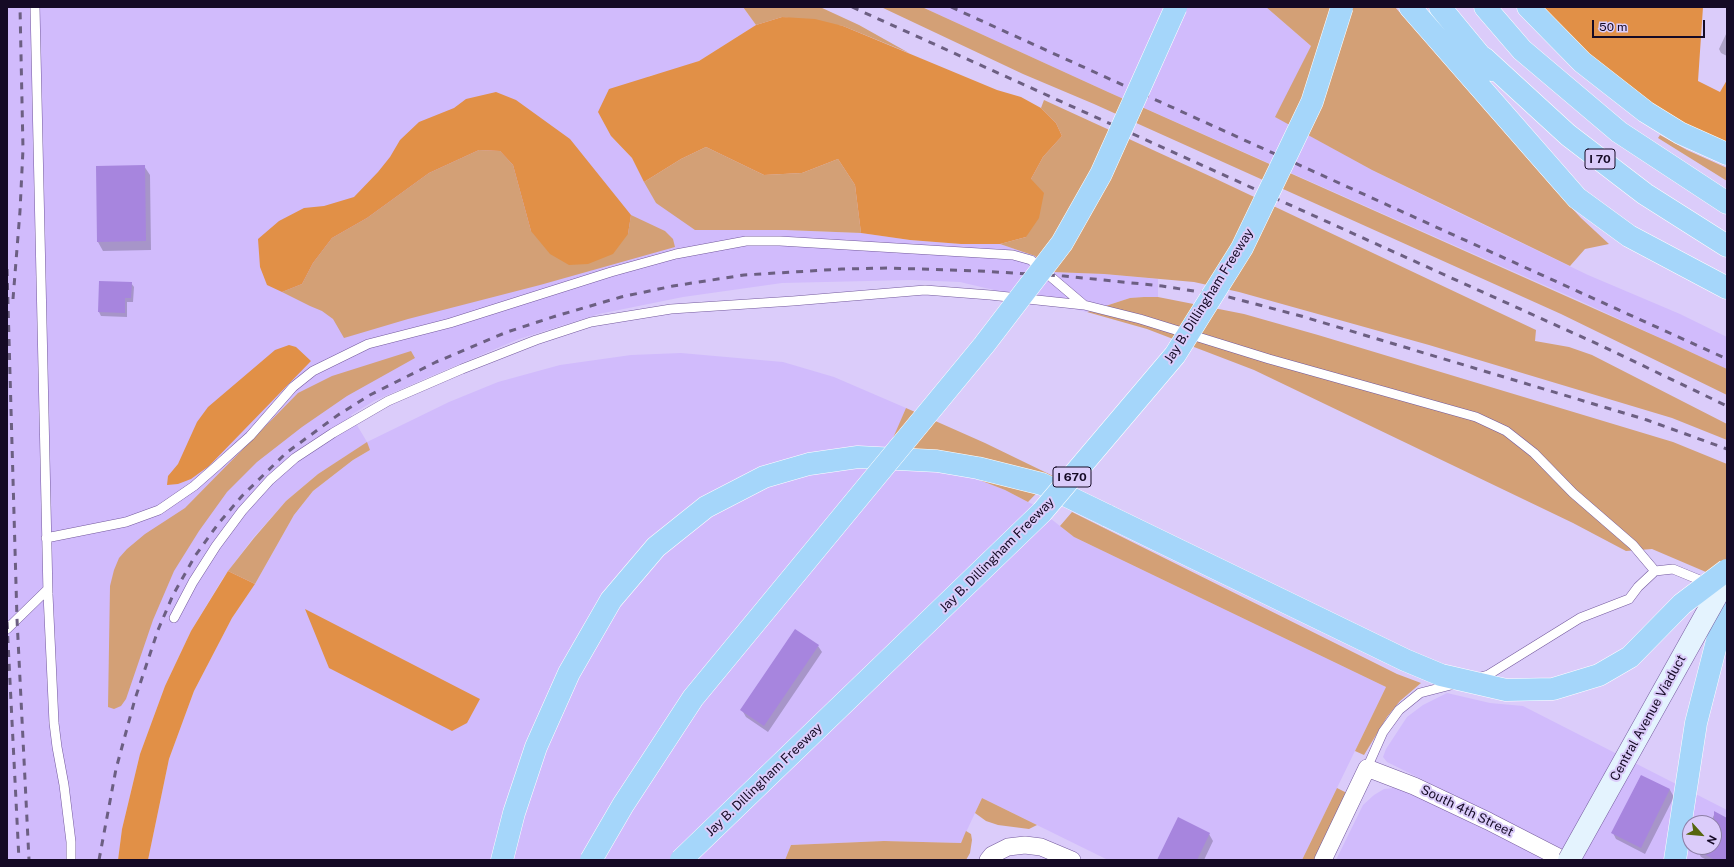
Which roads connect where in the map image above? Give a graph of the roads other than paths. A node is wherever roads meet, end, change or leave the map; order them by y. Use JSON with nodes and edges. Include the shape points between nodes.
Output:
{"nodes":[{"id":1,"x":35,"y":7,"type":"edge"},
{"id":2,"x":1176,"y":7,"type":"edge"},
{"id":3,"x":1342,"y":7,"type":"edge"},
{"id":4,"x":1410,"y":7,"type":"edge"},
{"id":5,"x":1440,"y":7,"type":"edge"},
{"id":6,"x":1485,"y":7,"type":"edge"},
{"id":7,"x":1496,"y":7,"type":"edge"},
{"id":8,"x":1528,"y":7,"type":"edge"},
{"id":9,"x":1522,"y":50,"type":"junction"},
{"id":10,"x":1484,"y":58,"type":"junction"},
{"id":11,"x":1727,"y":154,"type":"edge"},
{"id":12,"x":1727,"y":203,"type":"edge"},
{"id":13,"x":1629,"y":236,"type":"junction"},
{"id":14,"x":1727,"y":246,"type":"edge"},
{"id":15,"x":1727,"y":288,"type":"edge"},
{"id":16,"x":1084,"y":305,"type":"junction"},
{"id":17,"x":46,"y":538,"type":"junction"},
{"id":18,"x":1727,"y":570,"type":"edge"},
{"id":19,"x":1655,"y":571,"type":"junction"},
{"id":20,"x":1727,"y":577,"type":"edge"},
{"id":21,"x":48,"y":589,"type":"junction"},
{"id":22,"x":1727,"y":591,"type":"edge"},
{"id":23,"x":1727,"y":602,"type":"edge"},
{"id":24,"x":174,"y":618,"type":"dead end"},
{"id":25,"x":7,"y":629,"type":"edge"},
{"id":26,"x":1367,"y":768,"type":"junction"},
{"id":27,"x":71,"y":860,"type":"edge"},
{"id":28,"x":502,"y":860,"type":"edge"},
{"id":29,"x":591,"y":860,"type":"edge"},
{"id":30,"x":681,"y":860,"type":"edge"},
{"id":31,"x":988,"y":860,"type":"edge"},
{"id":32,"x":1072,"y":860,"type":"edge"},
{"id":33,"x":1323,"y":860,"type":"edge"},
{"id":34,"x":1564,"y":860,"type":"edge"},
{"id":35,"x":1569,"y":860,"type":"edge"},
{"id":36,"x":1675,"y":860,"type":"edge"}],
"edges":[{"from":1,"to":17,"type":"lane"},
{"from":2,"to":29,"type":"highway","bridge":true,"via":[[1101,174],[1062,243],[984,345],[693,698],[623,804]]},
{"from":3,"to":30,"type":"highway","name":"Jay B. Dillingham Freeway","number":"I 670","bridge":true,"via":[[1308,109],[1242,248],[1175,355],[1042,512]]},
{"from":4,"to":13,"type":"highway","via":[[1577,198]]},
{"from":5,"to":10,"type":"highway","number":"I 70"},
{"from":6,"to":9,"type":"highway","number":"I 70"},
{"from":7,"to":9,"type":"highway"},
{"from":8,"to":11,"type":"highway","via":[[1582,62],[1646,112],[1680,133]]},
{"from":9,"to":12,"type":"highway","number":"I 70","via":[[1619,132]]},
{"from":10,"to":13,"type":"highway","via":[[1545,143]]},
{"from":10,"to":14,"type":"highway","number":"I 70","via":[[1568,135],[1645,194]]},
{"from":13,"to":15,"type":"highway"},
{"from":16,"to":17,"type":"lane","via":[[1031,260],[1013,255],[780,241],[746,242],[676,254],[450,323],[368,344],[313,371],[293,387],[250,436],[219,464],[194,486],[159,510],[126,522]]},
{"from":16,"to":19,"type":"lane","via":[[1140,319],[1268,359],[1482,420],[1506,431],[1534,453],[1573,493],[1633,545]]},
{"from":16,"to":24,"type":"lane","via":[[925,290],[671,309],[591,322],[536,340],[388,401],[295,458],[270,480],[242,511],[193,582]]},
{"from":17,"to":21,"type":"lane"},
{"from":18,"to":28,"type":"highway","bridge":true,"via":[[1682,604],[1630,657],[1599,675],[1553,689],[1506,690],[1441,675],[1405,660],[1042,484],[937,461],[858,457],[809,464],[764,477],[706,507],[656,547],[611,600],[569,673],[536,747],[514,813]]},
{"from":19,"to":22,"type":"lane","via":[[1673,569]]},
{"from":19,"to":26,"type":"lane","via":[[1629,599],[1580,618],[1488,675],[1420,693],[1399,710],[1383,732]]},
{"from":20,"to":35,"type":"main road","name":"Central Avenue Viaduct","bridge":true},
{"from":21,"to":25,"type":"lane"},
{"from":21,"to":27,"type":"lane","via":[[54,723],[65,792]]},
{"from":23,"to":36,"type":"highway","via":[[1696,722]]},
{"from":26,"to":33,"type":"street"},
{"from":26,"to":34,"type":"street","name":"South 4th Street","via":[[1421,789]]},
{"from":31,"to":32,"type":"street","via":[[992,855],[1008,847],[1025,845],[1041,847]]}]}
